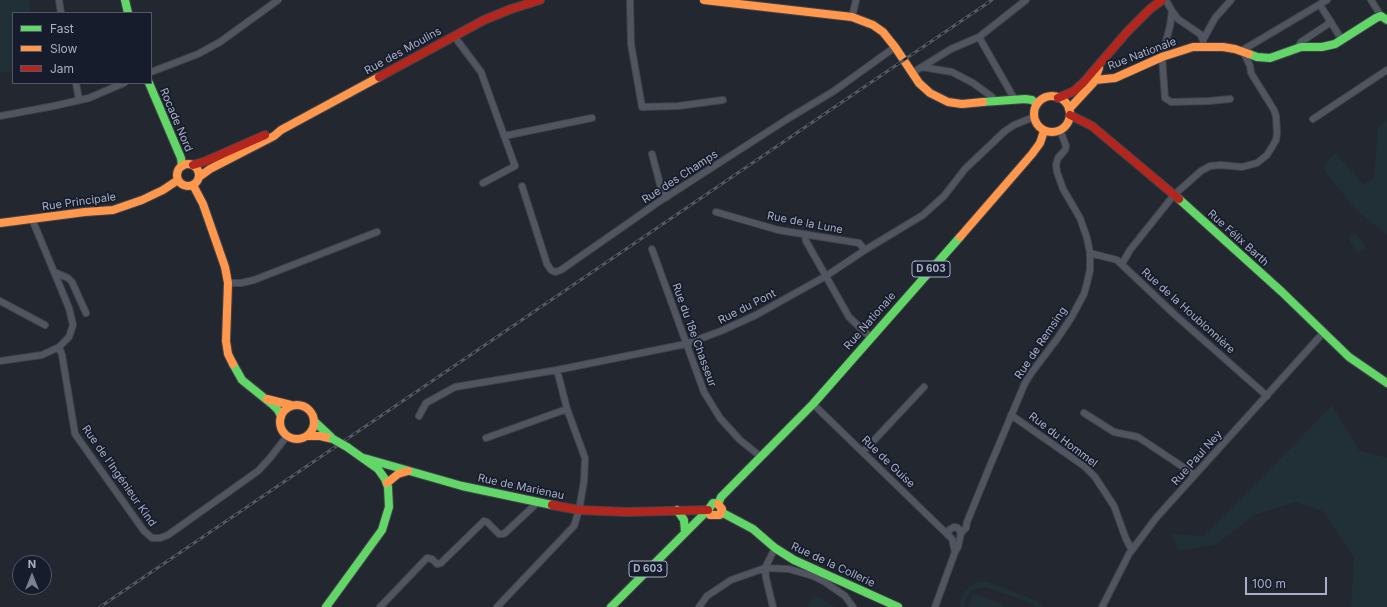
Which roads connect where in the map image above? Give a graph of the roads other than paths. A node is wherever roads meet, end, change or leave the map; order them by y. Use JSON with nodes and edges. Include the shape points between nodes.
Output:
{"nodes":[{"id":1,"x":59,"y":0,"type":"edge"},
{"id":2,"x":125,"y":0,"type":"edge"},
{"id":3,"x":278,"y":0,"type":"edge"},
{"id":4,"x":540,"y":0,"type":"edge"},
{"id":5,"x":630,"y":0,"type":"edge"},
{"id":6,"x":704,"y":0,"type":"edge"},
{"id":7,"x":856,"y":0,"type":"edge"},
{"id":8,"x":1026,"y":0,"type":"edge"},
{"id":9,"x":1162,"y":0,"type":"edge"},
{"id":10,"x":1166,"y":0,"type":"edge"},
{"id":11,"x":1231,"y":0,"type":"edge"},
{"id":12,"x":1327,"y":0,"type":"edge"},
{"id":13,"x":1371,"y":0,"type":"edge"},
{"id":14,"x":1320,"y":5,"type":"junction"},
{"id":15,"x":1172,"y":11,"type":"junction"},
{"id":16,"x":61,"y":12,"type":"edge"},
{"id":17,"x":128,"y":12,"type":"edge"},
{"id":18,"x":852,"y":18,"type":"junction"},
{"id":19,"x":1384,"y":18,"type":"edge"},
{"id":20,"x":1331,"y":22,"type":"junction"},
{"id":21,"x":454,"y":36,"type":"junction"},
{"id":22,"x":979,"y":37,"type":"junction"},
{"id":23,"x":1342,"y":40,"type":"junction"},
{"id":24,"x":1203,"y":43,"type":"junction"},
{"id":25,"x":895,"y":47,"type":"junction"},
{"id":26,"x":1298,"y":47,"type":"junction"},
{"id":27,"x":1162,"y":57,"type":"junction"},
{"id":28,"x":1256,"y":57,"type":"junction"},
{"id":29,"x":1246,"y":58,"type":"junction"},
{"id":30,"x":1102,"y":61,"type":"junction"},
{"id":31,"x":922,"y":67,"type":"junction"},
{"id":32,"x":1387,"y":70,"type":"edge"},
{"id":33,"x":152,"y":72,"type":"edge"},
{"id":34,"x":912,"y":73,"type":"junction"},
{"id":35,"x":1095,"y":80,"type":"junction"},
{"id":36,"x":76,"y":84,"type":"edge"},
{"id":37,"x":122,"y":84,"type":"edge"},
{"id":38,"x":149,"y":84,"type":"edge"},
{"id":39,"x":1058,"y":98,"type":"junction"},
{"id":40,"x":1230,"y":99,"type":"dead end"},
{"id":41,"x":79,"y":100,"type":"junction"},
{"id":42,"x":723,"y":100,"type":"dead end"},
{"id":43,"x":1015,"y":100,"type":"junction"},
{"id":44,"x":996,"y":101,"type":"junction"},
{"id":45,"x":1037,"y":104,"type":"junction"},
{"id":46,"x":1069,"y":112,"type":"junction"},
{"id":47,"x":0,"y":116,"type":"edge"},
{"id":48,"x":592,"y":118,"type":"dead end"},
{"id":49,"x":1034,"y":118,"type":"junction"},
{"id":50,"x":1313,"y":119,"type":"dead end"},
{"id":51,"x":282,"y":130,"type":"junction"},
{"id":52,"x":1060,"y":130,"type":"junction"},
{"id":53,"x":1044,"y":131,"type":"junction"},
{"id":54,"x":504,"y":136,"type":"junction"},
{"id":55,"x":652,"y":154,"type":"dead end"},
{"id":56,"x":193,"y":165,"type":"junction"},
{"id":57,"x":182,"y":166,"type":"junction"},
{"id":58,"x":199,"y":177,"type":"junction"},
{"id":59,"x":178,"y":180,"type":"junction"},
{"id":60,"x":483,"y":183,"type":"dead end"},
{"id":61,"x":193,"y":185,"type":"junction"},
{"id":62,"x":522,"y":186,"type":"dead end"},
{"id":63,"x":1174,"y":195,"type":"junction"},
{"id":64,"x":667,"y":197,"type":"junction"},
{"id":65,"x":716,"y":212,"type":"dead end"},
{"id":66,"x":32,"y":219,"type":"junction"},
{"id":67,"x":0,"y":223,"type":"edge"},
{"id":68,"x":377,"y":232,"type":"dead end"},
{"id":69,"x":805,"y":235,"type":"junction"},
{"id":70,"x":652,"y":249,"type":"dead end"},
{"id":71,"x":865,"y":250,"type":"junction"},
{"id":72,"x":1090,"y":253,"type":"junction"},
{"id":73,"x":1122,"y":264,"type":"junction"},
{"id":74,"x":54,"y":272,"type":"junction"},
{"id":75,"x":826,"y":276,"type":"junction"},
{"id":76,"x":228,"y":283,"type":"junction"},
{"id":77,"x":0,"y":301,"type":"edge"},
{"id":78,"x":86,"y":314,"type":"dead end"},
{"id":79,"x":45,"y":325,"type":"dead end"},
{"id":80,"x":1322,"y":333,"type":"junction"},
{"id":81,"x":870,"y":337,"type":"junction"},
{"id":82,"x":686,"y":344,"type":"junction"},
{"id":83,"x":60,"y":347,"type":"junction"},
{"id":84,"x":0,"y":361,"type":"edge"},
{"id":85,"x":556,"y":370,"type":"junction"},
{"id":86,"x":1387,"y":383,"type":"edge"},
{"id":87,"x":924,"y":387,"type":"dead end"},
{"id":88,"x":1267,"y":396,"type":"junction"},
{"id":89,"x":264,"y":398,"type":"junction"},
{"id":90,"x":813,"y":404,"type":"junction"},
{"id":91,"x":291,"y":405,"type":"junction"},
{"id":92,"x":567,"y":409,"type":"junction"},
{"id":93,"x":1084,"y":413,"type":"dead end"},
{"id":94,"x":1011,"y":415,"type":"junction"},
{"id":95,"x":281,"y":416,"type":"junction"},
{"id":96,"x":419,"y":416,"type":"dead end"},
{"id":97,"x":315,"y":422,"type":"junction"},
{"id":98,"x":287,"y":436,"type":"junction"},
{"id":99,"x":307,"y":436,"type":"junction"},
{"id":100,"x":486,"y":438,"type":"dead end"},
{"id":101,"x":333,"y":439,"type":"junction"},
{"id":102,"x":863,"y":452,"type":"junction"},
{"id":103,"x":760,"y":456,"type":"junction"},
{"id":104,"x":364,"y":458,"type":"junction"},
{"id":105,"x":408,"y":471,"type":"junction"},
{"id":106,"x":1195,"y":475,"type":"junction"},
{"id":107,"x":387,"y":483,"type":"junction"},
{"id":108,"x":537,"y":503,"type":"junction"},
{"id":109,"x":718,"y":504,"type":"junction"},
{"id":110,"x":579,"y":510,"type":"junction"},
{"id":111,"x":677,"y":510,"type":"junction"},
{"id":112,"x":722,"y":512,"type":"junction"},
{"id":113,"x":710,"y":513,"type":"junction"},
{"id":114,"x":685,"y":532,"type":"junction"},
{"id":115,"x":960,"y":533,"type":"junction"},
{"id":116,"x":950,"y":537,"type":"junction"},
{"id":117,"x":775,"y":548,"type":"junction"},
{"id":118,"x":1132,"y":550,"type":"junction"},
{"id":119,"x":955,"y":552,"type":"junction"},
{"id":120,"x":766,"y":568,"type":"junction"},
{"id":121,"x":326,"y":607,"type":"edge"},
{"id":122,"x":380,"y":607,"type":"edge"},
{"id":123,"x":497,"y":607,"type":"edge"},
{"id":124,"x":611,"y":607,"type":"edge"},
{"id":125,"x":699,"y":607,"type":"edge"},
{"id":126,"x":773,"y":607,"type":"edge"},
{"id":127,"x":853,"y":607,"type":"edge"},
{"id":128,"x":898,"y":607,"type":"edge"},
{"id":129,"x":935,"y":607,"type":"edge"},
{"id":130,"x":1102,"y":607,"type":"edge"}],
"edges":[{"from":1,"to":16,"type":"street"},
{"from":2,"to":17,"type":"main road"},
{"from":3,"to":33,"type":"street","via":[[220,42],[198,54]]},
{"from":4,"to":21,"type":"main road","name":"Rue des Moulins","via":[[496,14]]},
{"from":5,"to":42,"type":"street","via":[[632,44],[642,107],[678,106]]},
{"from":6,"to":18,"type":"main road"},
{"from":7,"to":18,"type":"street"},
{"from":8,"to":22,"type":"street"},
{"from":9,"to":30,"type":"main road","via":[[1127,32]]},
{"from":10,"to":15,"type":"street"},
{"from":11,"to":24,"type":"street","via":[[1215,18]]},
{"from":12,"to":14,"type":"street"},
{"from":13,"to":19,"type":"street"},
{"from":14,"to":20,"type":"street"},
{"from":14,"to":29,"type":"street"},
{"from":15,"to":24,"type":"street","via":[[1178,19],[1200,34]]},
{"from":15,"to":27,"type":"street"},
{"from":18,"to":25,"type":"main road","via":[[878,28]]},
{"from":19,"to":23,"type":"main road","via":[[1376,18]]},
{"from":20,"to":23,"type":"street"},
{"from":20,"to":26,"type":"street","via":[[1301,42]]},
{"from":21,"to":51,"type":"main road","name":"Rue des Moulins"},
{"from":21,"to":54,"type":"street","via":[[481,72]]},
{"from":22,"to":31,"type":"street","via":[[951,49]]},
{"from":22,"to":43,"type":"street"},
{"from":23,"to":26,"type":"main road","via":[[1322,47]]},
{"from":24,"to":27,"type":"main road","name":"Rue Nationale"},
{"from":24,"to":29,"type":"main road","name":"Rue Nationale","via":[[1223,46]]},
{"from":25,"to":34,"type":"main road"},
{"from":25,"to":64,"type":"street","name":"Rue des Champs","via":[[834,91]]},
{"from":26,"to":28,"type":"main road","via":[[1270,58]]},
{"from":27,"to":35,"type":"main road","name":"Rue Nationale","via":[[1114,78]]},
{"from":27,"to":40,"type":"street","via":[[1165,98],[1170,102]]},
{"from":28,"to":29,"type":"main road","name":"Rue Nationale"},
{"from":28,"to":29,"type":"street"},
{"from":29,"to":63,"type":"street","via":[[1274,110],[1278,133],[1276,140],[1267,155],[1257,163],[1242,167],[1210,166]]},
{"from":30,"to":35,"type":"main road"},
{"from":30,"to":39,"type":"main road","via":[[1079,88]]},
{"from":31,"to":34,"type":"street"},
{"from":31,"to":44,"type":"street","via":[[952,72],[973,83]]},
{"from":32,"to":50,"type":"street"},
{"from":34,"to":44,"type":"main road","via":[[924,89],[948,102],[962,104]]},
{"from":35,"to":46,"type":"main road"},
{"from":36,"to":41,"type":"street"},
{"from":37,"to":41,"type":"street"},
{"from":38,"to":57,"type":"main road","name":"Rocade Nord","via":[[181,158]]},
{"from":39,"to":45,"type":"main road","via":[[1048,97]]},
{"from":39,"to":46,"type":"main road","via":[[1064,102]]},
{"from":41,"to":47,"type":"street"},
{"from":43,"to":44,"type":"main road"},
{"from":43,"to":45,"type":"main road","via":[[1029,99]]},
{"from":45,"to":49,"type":"main road"},
{"from":46,"to":52,"type":"main road","via":[[1066,126]]},
{"from":46,"to":63,"type":"main road","name":"Rue Félix Barth","via":[[1092,126]]},
{"from":48,"to":54,"type":"street"},
{"from":49,"to":53,"type":"main road"},
{"from":49,"to":71,"type":"street","name":"Rue du Pont","via":[[1005,131],[965,169],[944,196],[922,215]]},
{"from":51,"to":56,"type":"main road","name":"Rue des Moulins"},
{"from":51,"to":58,"type":"main road","name":"Rue des Moulins"},
{"from":52,"to":53,"type":"main road"},
{"from":52,"to":72,"type":"street","name":"Rue de Remsing","via":[[1066,146],[1058,158],[1056,172],[1082,222]]},
{"from":53,"to":81,"type":"main road","name":"Rue Nationale","number":"D 603","via":[[1040,143],[1032,154]]},
{"from":54,"to":60,"type":"street","via":[[515,166]]},
{"from":55,"to":64,"type":"street","name":"Rue des Champs","via":[[661,188]]},
{"from":56,"to":57,"type":"main road"},
{"from":56,"to":58,"type":"main road","via":[[198,170]]},
{"from":57,"to":59,"type":"main road","via":[[177,174]]},
{"from":58,"to":61,"type":"main road"},
{"from":59,"to":61,"type":"main road","via":[[183,185]]},
{"from":59,"to":66,"type":"main road","name":"Rue Principale","via":[[158,193],[113,210]]},
{"from":61,"to":76,"type":"main road","via":[[220,250]]},
{"from":62,"to":64,"type":"street","name":"Rue des Champs","via":[[547,264],[555,272]]},
{"from":63,"to":73,"type":"street","via":[[1130,250]]},
{"from":63,"to":80,"type":"main road","name":"Rue Félix Barth","via":[[1282,292]]},
{"from":65,"to":69,"type":"street","name":"Rue de la Lune"},
{"from":66,"to":67,"type":"main road","name":"Rue Principale"},
{"from":66,"to":74,"type":"street"},
{"from":68,"to":76,"type":"street","via":[[254,280]]},
{"from":69,"to":71,"type":"street","name":"Rue de la Lune","via":[[859,244]]},
{"from":69,"to":75,"type":"street"},
{"from":70,"to":82,"type":"street","name":"Rue du 18e Chasseur"},
{"from":71,"to":75,"type":"street","name":"Rue du Pont"},
{"from":72,"to":73,"type":"street","name":"Rue de la Houblonnière","via":[[1117,260]]},
{"from":72,"to":94,"type":"street","name":"Rue de Remsing","via":[[1090,270],[1084,294],[1065,328],[1032,372]]},
{"from":73,"to":88,"type":"street","name":"Rue de la Houblonnière"},
{"from":74,"to":78,"type":"street","via":[[72,282]]},
{"from":74,"to":83,"type":"street","via":[[73,325],[69,337]]},
{"from":75,"to":81,"type":"street","via":[[849,317]]},
{"from":75,"to":82,"type":"street","name":"Rue du Pont","via":[[756,315]]},
{"from":76,"to":89,"type":"main road","via":[[228,354],[242,380]]},
{"from":77,"to":79,"type":"street"},
{"from":80,"to":86,"type":"main road","name":"Rue Félix Barth","via":[[1349,357]]},
{"from":80,"to":88,"type":"street","name":"Rue Paul Ney"},
{"from":81,"to":90,"type":"main road","name":"Rue Nationale","number":"D 603"},
{"from":82,"to":85,"type":"street","name":"Rue du Pont"},
{"from":82,"to":103,"type":"street","name":"Rue du 18e Chasseur","via":[[704,392],[720,418],[740,440]]},
{"from":83,"to":84,"type":"street","via":[[42,355]]},
{"from":83,"to":98,"type":"street","name":"Rue de l'Ingénieur Kind","via":[[75,434],[144,531],[152,538],[168,535],[258,472]]},
{"from":85,"to":92,"type":"street"},
{"from":85,"to":96,"type":"street","name":"Rue du Pont","via":[[456,387],[426,403]]},
{"from":87,"to":102,"type":"street"},
{"from":88,"to":106,"type":"street","name":"Rue Paul Ney"},
{"from":89,"to":91,"type":"main road"},
{"from":89,"to":95,"type":"main road"},
{"from":90,"to":102,"type":"street","name":"Rue de Guise"},
{"from":90,"to":103,"type":"main road","name":"Rue Nationale","number":"D 603"},
{"from":91,"to":95,"type":"main road"},
{"from":91,"to":97,"type":"main road","via":[[297,404],[308,408]]},
{"from":92,"to":100,"type":"street"},
{"from":92,"to":110,"type":"street","via":[[585,458]]},
{"from":93,"to":106,"type":"street","via":[[1114,432],[1138,437]]},
{"from":94,"to":115,"type":"street","name":"Rue de Remsing","via":[[966,528]]},
{"from":94,"to":118,"type":"street","name":"Rue du Hommel","via":[[1084,466],[1095,477],[1114,506]]},
{"from":95,"to":98,"type":"main road","via":[[280,427]]},
{"from":97,"to":99,"type":"main road"},
{"from":97,"to":101,"type":"main road"},
{"from":98,"to":99,"type":"main road","via":[[297,439]]},
{"from":99,"to":101,"type":"main road"},
{"from":101,"to":104,"type":"main road","bridge":true},
{"from":102,"to":116,"type":"street","name":"Rue de Guise"},
{"from":103,"to":109,"type":"main road","name":"Rue Nationale","number":"D 603","via":[[721,497]]},
{"from":104,"to":105,"type":"main road","name":"Rue de Marienau"},
{"from":104,"to":107,"type":"main road","via":[[378,469]]},
{"from":105,"to":107,"type":"main road","via":[[398,474]]},
{"from":105,"to":108,"type":"main road","name":"Rue de Marienau"},
{"from":106,"to":118,"type":"street","name":"Rue Paul Ney","via":[[1156,518]]},
{"from":107,"to":121,"type":"main road","via":[[389,508],[382,530]]},
{"from":108,"to":110,"type":"main road","name":"Rue de Marienau"},
{"from":108,"to":122,"type":"street","via":[[505,533],[499,534],[484,521],[441,563],[437,564],[428,558]]},
{"from":109,"to":112,"type":"main road"},
{"from":109,"to":113,"type":"main road","via":[[713,504]]},
{"from":110,"to":111,"type":"main road","name":"Rue de Marienau"},
{"from":110,"to":123,"type":"street","via":[[574,526]]},
{"from":111,"to":113,"type":"main road","name":"Rue de Marienau"},
{"from":111,"to":114,"type":"main road","via":[[684,520]]},
{"from":112,"to":113,"type":"main road","number":"D 603","via":[[717,516]]},
{"from":112,"to":117,"type":"main road","name":"Rue de la Collerie","via":[[753,529]]},
{"from":113,"to":114,"type":"main road","number":"D 603"},
{"from":114,"to":124,"type":"main road","number":"D 603"},
{"from":115,"to":116,"type":"street","via":[[956,540]]},
{"from":115,"to":116,"type":"street","via":[[951,528]]},
{"from":115,"to":119,"type":"street","name":"Rue de Remsing"},
{"from":116,"to":119,"type":"street"},
{"from":117,"to":120,"type":"street"},
{"from":117,"to":128,"type":"main road","name":"Rue de la Collerie","via":[[794,560]]},
{"from":118,"to":130,"type":"street","name":"Rue Paul Ney"},
{"from":119,"to":129,"type":"street","name":"Rue de Remsing"},
{"from":120,"to":125,"type":"street","via":[[731,580],[707,596]]},
{"from":120,"to":126,"type":"street"},
{"from":120,"to":127,"type":"street","via":[[789,569],[813,576],[845,596]]}]}
